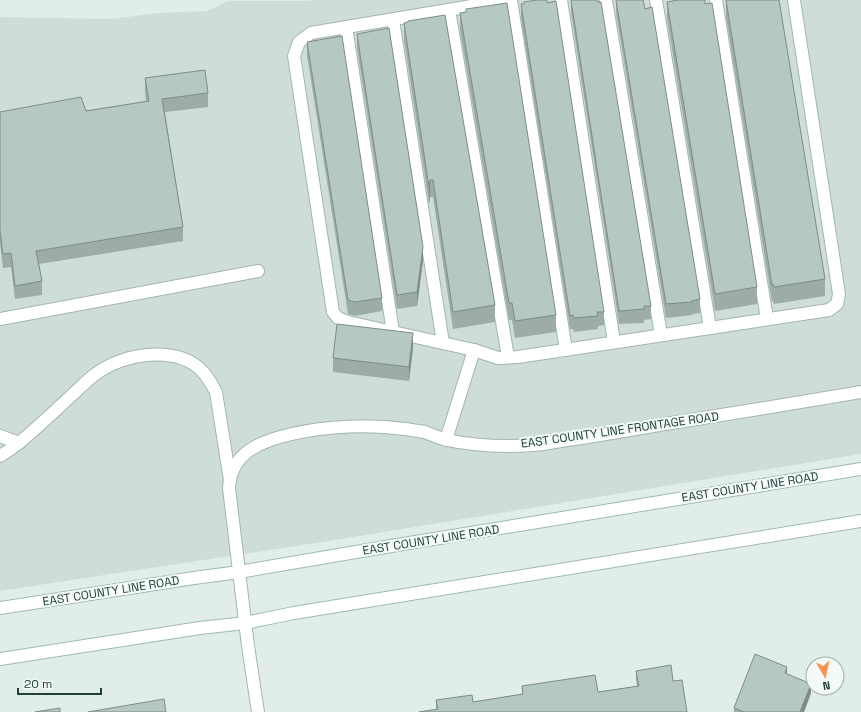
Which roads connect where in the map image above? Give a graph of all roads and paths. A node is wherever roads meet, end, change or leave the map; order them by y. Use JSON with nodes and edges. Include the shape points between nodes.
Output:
{"nodes":[{"id":1,"x":508,"y":0,"type":"edge"},
{"id":2,"x":511,"y":0,"type":"edge"},
{"id":3,"x":561,"y":0,"type":"edge"},
{"id":4,"x":606,"y":0,"type":"edge"},
{"id":5,"x":656,"y":0,"type":"edge"},
{"id":6,"x":716,"y":0,"type":"edge"},
{"id":7,"x":794,"y":0,"type":"edge"},
{"id":8,"x":449,"y":10,"type":"junction"},
{"id":9,"x":393,"y":20,"type":"junction"},
{"id":10,"x":346,"y":27,"type":"junction"},
{"id":11,"x":258,"y":271,"type":"dead end"},
{"id":12,"x":0,"y":319,"type":"edge"},
{"id":13,"x":767,"y":319,"type":"junction"},
{"id":14,"x":710,"y":328,"type":"junction"},
{"id":15,"x":394,"y":332,"type":"junction"},
{"id":16,"x":661,"y":335,"type":"junction"},
{"id":17,"x":614,"y":342,"type":"junction"},
{"id":18,"x":443,"y":343,"type":"junction"},
{"id":19,"x":474,"y":350,"type":"junction"},
{"id":20,"x":566,"y":350,"type":"junction"},
{"id":21,"x":508,"y":357,"type":"junction"},
{"id":22,"x":861,"y":392,"type":"edge"},
{"id":23,"x":0,"y":436,"type":"edge"},
{"id":24,"x":446,"y":440,"type":"junction"},
{"id":25,"x":19,"y":443,"type":"junction"},
{"id":26,"x":0,"y":456,"type":"edge"},
{"id":27,"x":861,"y":469,"type":"edge"},
{"id":28,"x":230,"y":480,"type":"junction"},
{"id":29,"x":861,"y":521,"type":"edge"},
{"id":30,"x":239,"y":572,"type":"junction"},
{"id":31,"x":0,"y":608,"type":"edge"},
{"id":32,"x":245,"y":622,"type":"junction"},
{"id":33,"x":0,"y":658,"type":"edge"},
{"id":34,"x":258,"y":712,"type":"edge"}],
"edges":[{"from":1,"to":8,"type":"main road"},
{"from":2,"to":20,"type":"main road"},
{"from":3,"to":17,"type":"main road"},
{"from":4,"to":16,"type":"main road"},
{"from":5,"to":14,"type":"main road"},
{"from":6,"to":13,"type":"main road"},
{"from":7,"to":13,"type":"main road","via":[[839,294],[837,304],[829,310]]},
{"from":8,"to":9,"type":"main road"},
{"from":8,"to":21,"type":"main road"},
{"from":9,"to":10,"type":"main road"},
{"from":9,"to":18,"type":"main road"},
{"from":10,"to":15,"type":"main road"},
{"from":10,"to":15,"type":"main road","via":[[311,33],[299,42],[294,56],[333,312],[338,318],[348,322]]},
{"from":11,"to":12,"type":"main road"},
{"from":13,"to":14,"type":"main road"},
{"from":14,"to":16,"type":"main road"},
{"from":15,"to":18,"type":"main road"},
{"from":16,"to":17,"type":"main road"},
{"from":17,"to":20,"type":"main road"},
{"from":18,"to":19,"type":"main road"},
{"from":19,"to":21,"type":"main road","via":[[498,358]]},
{"from":19,"to":24,"type":"main road"},
{"from":20,"to":21,"type":"main road"},
{"from":22,"to":24,"type":"main road","name":"EAST COUNTY LINE FRONTAGE ROAD","via":[[534,445],[486,446]]},
{"from":23,"to":25,"type":"main road"},
{"from":24,"to":28,"type":"main road","name":"EAST COUNTY LINE FRONTAGE ROAD","via":[[423,432],[382,427],[314,429],[276,438],[250,450],[239,459]]},
{"from":25,"to":26,"type":"main road"},
{"from":25,"to":28,"type":"main road","via":[[98,372],[118,361],[140,355],[174,356],[202,371],[216,392]]},
{"from":27,"to":30,"type":"main road","name":"EAST COUNTY LINE ROAD"},
{"from":28,"to":30,"type":"main road","name":"EAST COUNTY LINE FRONTAGE ROAD"},
{"from":29,"to":32,"type":"main road"},
{"from":30,"to":31,"type":"main road","name":"EAST COUNTY LINE ROAD"},
{"from":30,"to":32,"type":"main road","name":"EAST COUNTY LINE FRONTAGE ROAD"},
{"from":32,"to":33,"type":"main road"},
{"from":32,"to":34,"type":"main road","name":"EAST COUNTY LINE FRONTAGE ROAD"}]}
